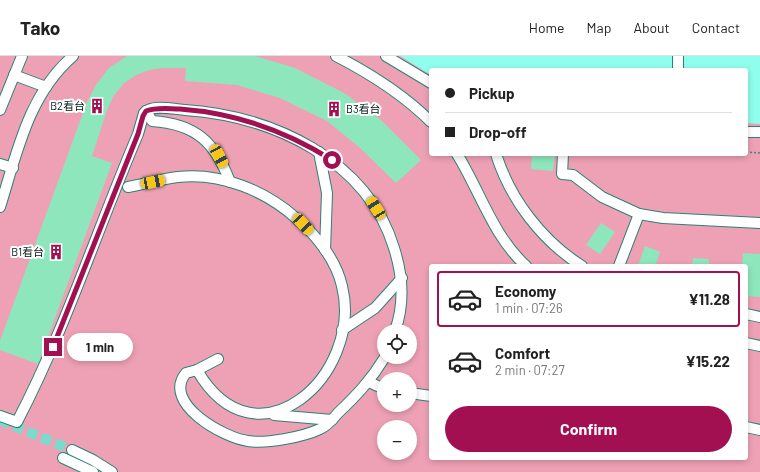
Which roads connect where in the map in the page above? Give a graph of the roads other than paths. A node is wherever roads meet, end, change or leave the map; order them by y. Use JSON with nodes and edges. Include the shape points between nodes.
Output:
{"nodes":[{"id":1,"x":22,"y":56,"type":"edge"},
{"id":2,"x":73,"y":56,"type":"edge"},
{"id":3,"x":336,"y":56,"type":"edge"},
{"id":4,"x":386,"y":56,"type":"edge"},
{"id":5,"x":678,"y":56,"type":"edge"},
{"id":6,"x":678,"y":68,"type":"edge"},
{"id":7,"x":14,"y":75,"type":"junction"},
{"id":8,"x":429,"y":82,"type":"edge"},
{"id":9,"x":46,"y":87,"type":"junction"},
{"id":10,"x":0,"y":110,"type":"edge"},
{"id":11,"x":146,"y":111,"type":"junction"},
{"id":12,"x":429,"y":120,"type":"edge"},
{"id":13,"x":748,"y":132,"type":"edge"},
{"id":14,"x":760,"y":132,"type":"edge"},
{"id":15,"x":319,"y":152,"type":"junction"},
{"id":16,"x":458,"y":156,"type":"edge"},
{"id":17,"x":497,"y":156,"type":"edge"},
{"id":18,"x":563,"y":156,"type":"edge"},
{"id":19,"x":0,"y":164,"type":"edge"},
{"id":20,"x":13,"y":168,"type":"junction"},
{"id":21,"x":230,"y":182,"type":"junction"},
{"id":22,"x":128,"y":187,"type":"dead end"},
{"id":23,"x":0,"y":207,"type":"edge"},
{"id":24,"x":639,"y":214,"type":"junction"},
{"id":25,"x":760,"y":223,"type":"edge"},
{"id":26,"x":325,"y":250,"type":"junction"},
{"id":27,"x":524,"y":264,"type":"edge"},
{"id":28,"x":579,"y":264,"type":"edge"},
{"id":29,"x":620,"y":264,"type":"edge"},
{"id":30,"x":402,"y":278,"type":"junction"},
{"id":31,"x":748,"y":314,"type":"edge"},
{"id":32,"x":760,"y":317,"type":"edge"},
{"id":33,"x":396,"y":324,"type":"edge"},
{"id":34,"x":342,"y":330,"type":"junction"},
{"id":35,"x":748,"y":343,"type":"edge"},
{"id":36,"x":760,"y":346,"type":"edge"},
{"id":37,"x":218,"y":359,"type":"dead end"},
{"id":38,"x":380,"y":364,"type":"edge"},
{"id":39,"x":197,"y":370,"type":"junction"},
{"id":40,"x":368,"y":382,"type":"junction"},
{"id":41,"x":377,"y":386,"type":"edge"},
{"id":42,"x":417,"y":394,"type":"edge"},
{"id":43,"x":429,"y":396,"type":"edge"},
{"id":44,"x":268,"y":414,"type":"junction"},
{"id":45,"x":0,"y":416,"type":"edge"},
{"id":46,"x":332,"y":420,"type":"junction"},
{"id":47,"x":748,"y":427,"type":"edge"},
{"id":48,"x":760,"y":430,"type":"edge"},
{"id":49,"x":72,"y":450,"type":"tunnel mouth"},
{"id":50,"x":63,"y":458,"type":"tunnel mouth"},
{"id":51,"x":93,"y":472,"type":"edge"},
{"id":52,"x":112,"y":472,"type":"edge"}],
"edges":[{"from":1,"to":7,"type":"street"},
{"from":2,"to":9,"type":"street"},
{"from":3,"to":12,"type":"street","via":[[382,82]]},
{"from":4,"to":8,"type":"street"},
{"from":5,"to":6,"type":"street"},
{"from":7,"to":9,"type":"street"},
{"from":7,"to":10,"type":"street"},
{"from":9,"to":20,"type":"street","via":[[30,112]]},
{"from":11,"to":15,"type":"street","via":[[163,108],[233,117],[275,131]]},
{"from":11,"to":21,"type":"street","via":[[152,121],[176,124],[203,138],[219,156]]},
{"from":11,"to":45,"type":"street","via":[[42,372],[17,422]]},
{"from":13,"to":14,"type":"street"},
{"from":15,"to":26,"type":"street","via":[[327,193]]},
{"from":15,"to":30,"type":"street","via":[[348,173],[371,200],[390,235]]},
{"from":16,"to":27,"type":"street","via":[[502,237]]},
{"from":17,"to":28,"type":"street","via":[[511,189],[527,214],[550,241]]},
{"from":18,"to":24,"type":"street","via":[[562,174],[573,175],[602,197]]},
{"from":19,"to":20,"type":"street"},
{"from":20,"to":23,"type":"street"},
{"from":21,"to":22,"type":"street","via":[[195,176]]},
{"from":21,"to":26,"type":"street","via":[[254,190],[289,211]]},
{"from":24,"to":25,"type":"street","via":[[663,218]]},
{"from":24,"to":29,"type":"street"},
{"from":26,"to":34,"type":"street","via":[[342,286]]},
{"from":30,"to":33,"type":"street","via":[[402,297]]},
{"from":30,"to":34,"type":"street","via":[[375,308]]},
{"from":31,"to":32,"type":"street"},
{"from":34,"to":44,"type":"street","via":[[334,360],[317,384],[293,405]]},
{"from":35,"to":36,"type":"street"},
{"from":37,"to":39,"type":"street"},
{"from":38,"to":40,"type":"street"},
{"from":39,"to":44,"type":"street","via":[[211,391],[230,407],[249,414]]},
{"from":39,"to":46,"type":"street","via":[[189,371],[184,376],[181,384],[182,397],[196,415],[224,434],[249,442],[274,441],[320,429]]},
{"from":40,"to":41,"type":"street"},
{"from":40,"to":46,"type":"street"},
{"from":42,"to":43,"type":"street"},
{"from":44,"to":46,"type":"street"},
{"from":47,"to":48,"type":"street"},
{"from":49,"to":52,"type":"street"},
{"from":50,"to":51,"type":"street"}]}
